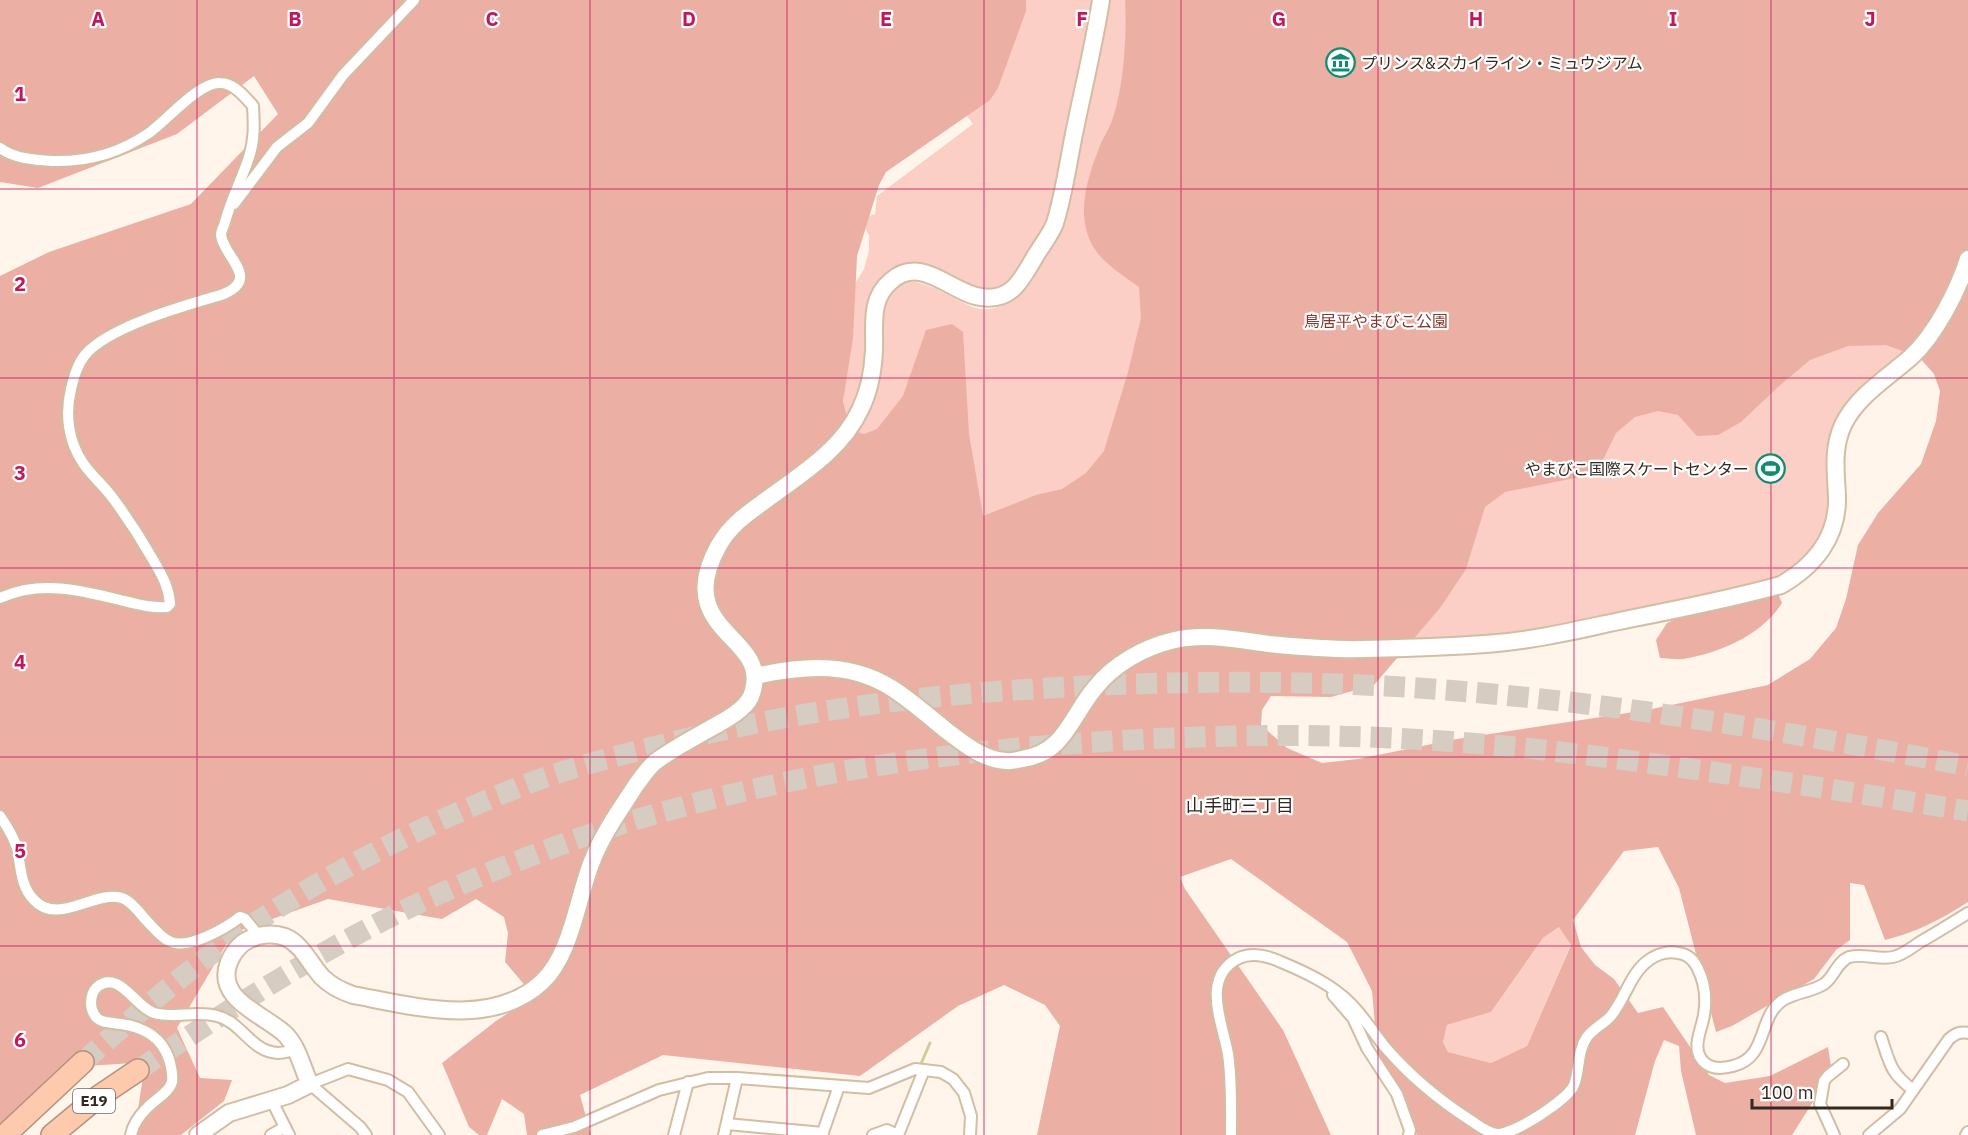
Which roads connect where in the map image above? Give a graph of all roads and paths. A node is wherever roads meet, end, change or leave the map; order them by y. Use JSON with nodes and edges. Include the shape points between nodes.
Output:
{"nodes":[{"id":1,"x":414,"y":0,"type":"edge"},
{"id":2,"x":1101,"y":0,"type":"edge"},
{"id":3,"x":0,"y":148,"type":"edge"},
{"id":4,"x":227,"y":214,"type":"junction"},
{"id":5,"x":1968,"y":259,"type":"edge"},
{"id":6,"x":0,"y":598,"type":"edge"},
{"id":7,"x":755,"y":676,"type":"junction"},
{"id":8,"x":0,"y":816,"type":"edge"},
{"id":9,"x":1968,"y":913,"type":"edge"},
{"id":10,"x":258,"y":936,"type":"junction"},
{"id":11,"x":1331,"y":988,"type":"junction"},
{"id":12,"x":1968,"y":1034,"type":"edge"},
{"id":13,"x":1881,"y":1037,"type":"dead end"},
{"id":14,"x":296,"y":1050,"type":"junction"},
{"id":15,"x":83,"y":1062,"type":"tunnel mouth"},
{"id":16,"x":1843,"y":1064,"type":"dead end"},
{"id":17,"x":138,"y":1070,"type":"tunnel mouth"},
{"id":18,"x":924,"y":1070,"type":"junction"},
{"id":19,"x":737,"y":1078,"type":"junction"},
{"id":20,"x":688,"y":1082,"type":"junction"},
{"id":21,"x":309,"y":1084,"type":"junction"},
{"id":22,"x":839,"y":1086,"type":"junction"},
{"id":23,"x":1913,"y":1090,"type":"junction"},
{"id":24,"x":271,"y":1100,"type":"junction"},
{"id":25,"x":725,"y":1130,"type":"edge"},
{"id":26,"x":287,"y":1131,"type":"edge"},
{"id":27,"x":823,"y":1134,"type":"edge"},
{"id":28,"x":6,"y":1135,"type":"edge"},
{"id":29,"x":52,"y":1135,"type":"edge"},
{"id":30,"x":130,"y":1135,"type":"edge"},
{"id":31,"x":198,"y":1135,"type":"edge"},
{"id":32,"x":271,"y":1135,"type":"edge"},
{"id":33,"x":366,"y":1135,"type":"edge"},
{"id":34,"x":438,"y":1135,"type":"edge"},
{"id":35,"x":542,"y":1135,"type":"edge"},
{"id":36,"x":674,"y":1135,"type":"edge"},
{"id":37,"x":873,"y":1135,"type":"edge"},
{"id":38,"x":898,"y":1135,"type":"edge"},
{"id":39,"x":970,"y":1135,"type":"edge"},
{"id":40,"x":1231,"y":1135,"type":"edge"},
{"id":41,"x":1409,"y":1135,"type":"edge"},
{"id":42,"x":1834,"y":1135,"type":"edge"},
{"id":43,"x":1869,"y":1135,"type":"edge"}],
"edges":[{"from":1,"to":4,"type":"street","via":[[343,75],[308,123],[277,147]]},
{"from":2,"to":7,"type":"street","via":[[1054,226],[1017,286],[1004,296],[987,299],[971,296],[930,274],[916,271],[891,280],[881,291],[873,314],[870,384],[860,412],[829,452],[736,522],[717,548],[704,586],[708,606],[749,659]]},
{"from":3,"to":4,"type":"street","via":[[31,160],[87,159],[113,153],[150,132],[209,85],[229,85],[253,106],[255,134]]},
{"from":4,"to":6,"type":"street","via":[[221,235],[238,265],[236,286],[230,292],[154,316],[96,345],[79,364],[69,399],[68,423],[75,450],[135,530],[170,591],[170,604],[153,608],[54,588],[24,590]]},
{"from":5,"to":7,"type":"street","via":[[1952,300],[1913,355],[1851,411],[1835,452],[1837,499],[1832,530],[1814,560],[1781,585],[1563,633],[1499,642],[1360,650],[1209,637],[1174,640],[1142,652],[1109,674],[1052,747],[1035,758],[1007,762],[984,756],[963,743],[898,692],[867,675],[818,667]]},
{"from":7,"to":10,"type":"street","via":[[752,693],[740,710],[654,763],[637,784],[591,862],[558,961],[542,982],[520,996],[488,1008],[441,1009],[353,995],[328,984],[292,941],[273,934]]},
{"from":8,"to":10,"type":"street","via":[[16,848],[26,889],[34,901],[47,908],[78,906],[105,897],[123,898],[171,943],[186,943],[210,935],[240,917]]},
{"from":9,"to":11,"type":"street","via":[[1904,953],[1846,958],[1824,984],[1775,1006],[1754,1055],[1739,1065],[1719,1069],[1700,1056],[1698,1043],[1705,1000],[1700,972],[1683,953],[1659,955],[1640,968],[1610,1017],[1587,1036],[1573,1088],[1564,1099],[1514,1131],[1498,1135],[1436,1096],[1387,1048],[1348,1001]]},
{"from":10,"to":14,"type":"street","via":[[244,942],[234,953],[227,970],[229,985],[238,1001],[287,1036]]},
{"from":11,"to":40,"type":"street","via":[[1270,957],[1241,957],[1228,965],[1215,996],[1227,1052]]},
{"from":11,"to":41,"type":"street","via":[[1397,1094]]},
{"from":12,"to":23,"type":"street","via":[[1949,1038]]},
{"from":13,"to":23,"type":"street","via":[[1891,1067]]},
{"from":14,"to":21,"type":"street"},
{"from":14,"to":30,"type":"street","via":[[279,1053],[257,1047],[240,1028],[218,1016],[164,1016],[150,1012],[120,984],[102,984],[91,996],[94,1014],[100,1021],[135,1026],[155,1037],[165,1049],[172,1072],[172,1082],[166,1091],[146,1108]]},
{"from":15,"to":28,"type":"highway","number":"E19"},
{"from":16,"to":42,"type":"street","via":[[1824,1082],[1820,1104]]},
{"from":17,"to":29,"type":"highway","number":"E19"},
{"from":18,"to":22,"type":"street","via":[[915,1069],[869,1088]]},
{"from":18,"to":38,"type":"street"},
{"from":18,"to":39,"type":"street","via":[[941,1072],[964,1093],[971,1116]]},
{"from":19,"to":20,"type":"street"},
{"from":19,"to":22,"type":"street"},
{"from":19,"to":25,"type":"street"},
{"from":20,"to":35,"type":"street","via":[[659,1090],[574,1127]]},
{"from":20,"to":36,"type":"street"},
{"from":21,"to":24,"type":"street"},
{"from":21,"to":33,"type":"street"},
{"from":21,"to":34,"type":"street","via":[[348,1069],[388,1080],[408,1092]]},
{"from":22,"to":27,"type":"street"},
{"from":23,"to":43,"type":"street","via":[[1900,1109]]},
{"from":24,"to":26,"type":"street"},
{"from":24,"to":31,"type":"street","via":[[229,1113]]},
{"from":25,"to":27,"type":"street"},
{"from":26,"to":32,"type":"street"},
{"from":37,"to":38,"type":"street","via":[[887,1130]]}]}
